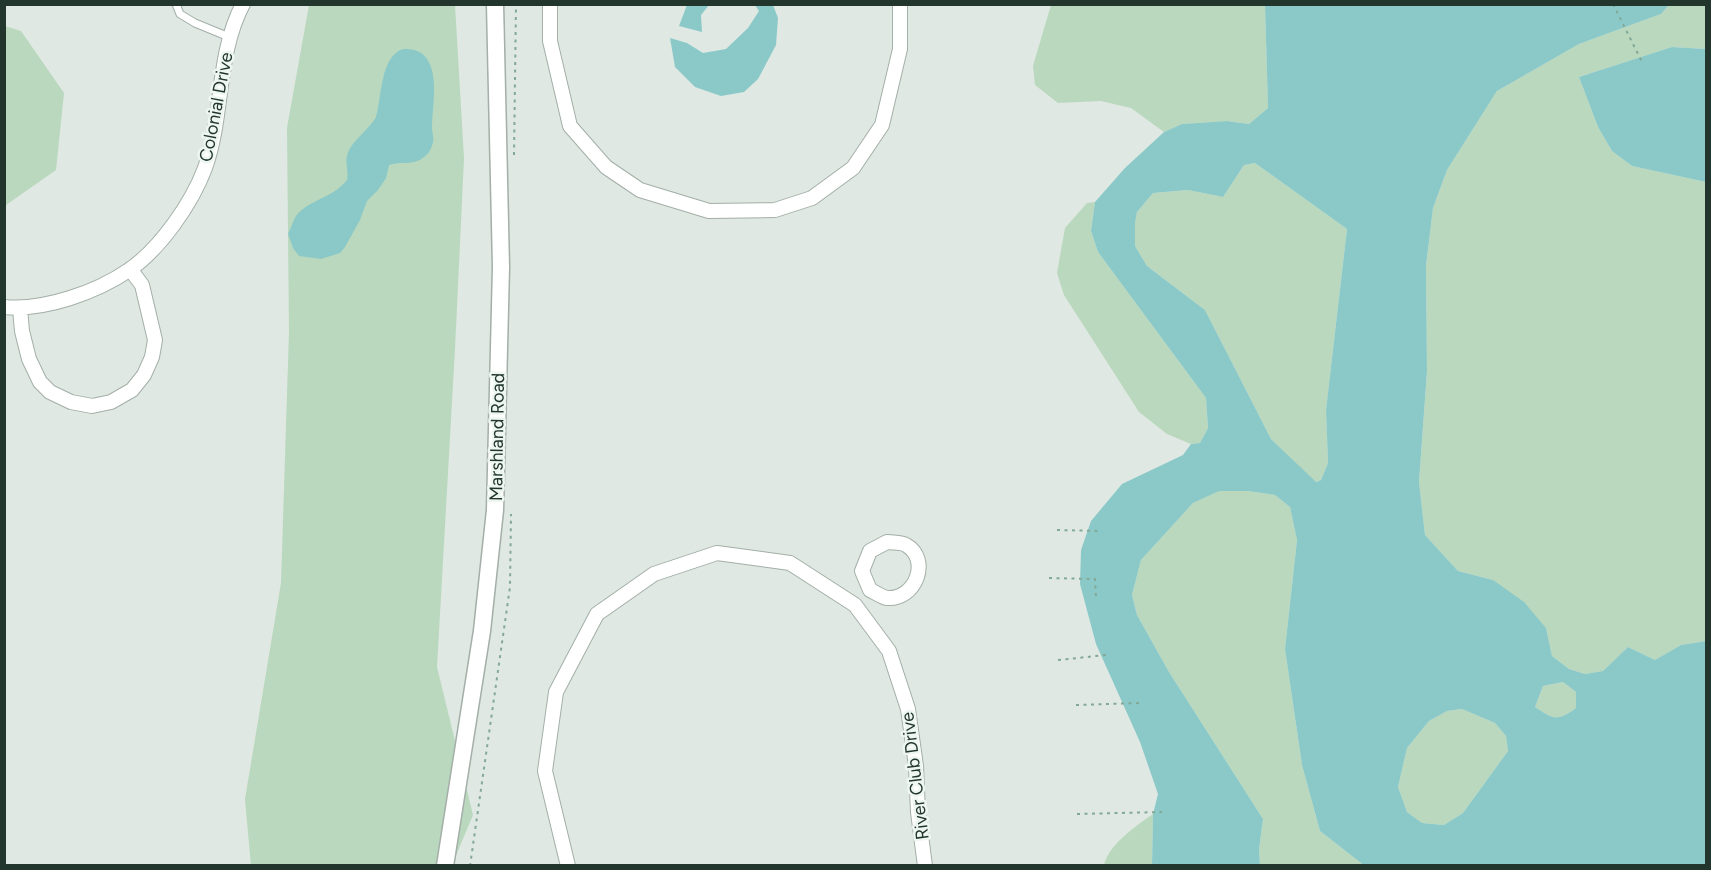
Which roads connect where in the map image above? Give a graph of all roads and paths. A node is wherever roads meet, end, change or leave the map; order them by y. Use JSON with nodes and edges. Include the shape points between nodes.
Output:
{"nodes":[{"id":1,"x":176,"y":4,"type":"edge"},
{"id":2,"x":243,"y":4,"type":"edge"},
{"id":3,"x":495,"y":4,"type":"edge"},
{"id":4,"x":550,"y":4,"type":"edge"},
{"id":5,"x":900,"y":4,"type":"edge"},
{"id":6,"x":1613,"y":4,"type":"edge"},
{"id":7,"x":229,"y":37,"type":"junction"},
{"id":8,"x":1643,"y":64,"type":"dead end"},
{"id":9,"x":130,"y":269,"type":"junction"},
{"id":10,"x":4,"y":307,"type":"edge"},
{"id":11,"x":20,"y":309,"type":"junction"},
{"id":12,"x":1057,"y":530,"type":"dead end"},
{"id":13,"x":1100,"y":531,"type":"dead end"},
{"id":14,"x":1048,"y":578,"type":"dead end"},
{"id":15,"x":870,"y":590,"type":"junction"},
{"id":16,"x":1096,"y":597,"type":"dead end"},
{"id":17,"x":855,"y":605,"type":"junction"},
{"id":18,"x":1106,"y":655,"type":"dead end"},
{"id":19,"x":1058,"y":660,"type":"dead end"},
{"id":20,"x":1140,"y":703,"type":"dead end"},
{"id":21,"x":1076,"y":705,"type":"dead end"},
{"id":22,"x":1162,"y":812,"type":"dead end"},
{"id":23,"x":1077,"y":814,"type":"dead end"},
{"id":24,"x":445,"y":866,"type":"edge"},
{"id":25,"x":568,"y":866,"type":"edge"},
{"id":26,"x":925,"y":866,"type":"edge"}],
"edges":[{"from":1,"to":7,"type":"lane","via":[[180,14],[188,19]]},
{"from":2,"to":7,"type":"street","name":"Colonial Drive"},
{"from":3,"to":24,"type":"street","name":"Marshland Road","via":[[501,267],[495,510],[482,631]]},
{"from":4,"to":5,"type":"street","via":[[550,41],[570,126],[606,167],[640,190],[709,211],[775,210],[812,198],[853,168],[882,125],[900,49]]},
{"from":6,"to":8,"type":"path"},
{"from":7,"to":9,"type":"street","name":"Colonial Drive","via":[[205,168],[175,221]]},
{"from":9,"to":11,"type":"street","name":"Colonial Drive","via":[[79,295]]},
{"from":9,"to":11,"type":"street","via":[[142,285],[154,349],[144,375],[132,390],[111,402],[92,406],[71,402],[40,382],[29,358]]},
{"from":10,"to":11,"type":"street","name":"Colonial Drive"},
{"from":12,"to":13,"type":"path"},
{"from":14,"to":16,"type":"path","via":[[1095,579]]},
{"from":15,"to":15,"type":"street","via":[[885,598],[902,596],[915,584],[919,568],[909,548],[887,542],[870,551],[862,571]]},
{"from":15,"to":17,"type":"street"},
{"from":17,"to":25,"type":"street","name":"River Club Drive","via":[[790,563],[717,553],[654,574],[597,614],[556,692],[545,771]]},
{"from":17,"to":26,"type":"street","name":"River Club Drive","via":[[889,651],[908,709]]},
{"from":18,"to":19,"type":"path"},
{"from":20,"to":21,"type":"path"},
{"from":22,"to":23,"type":"path"}]}
